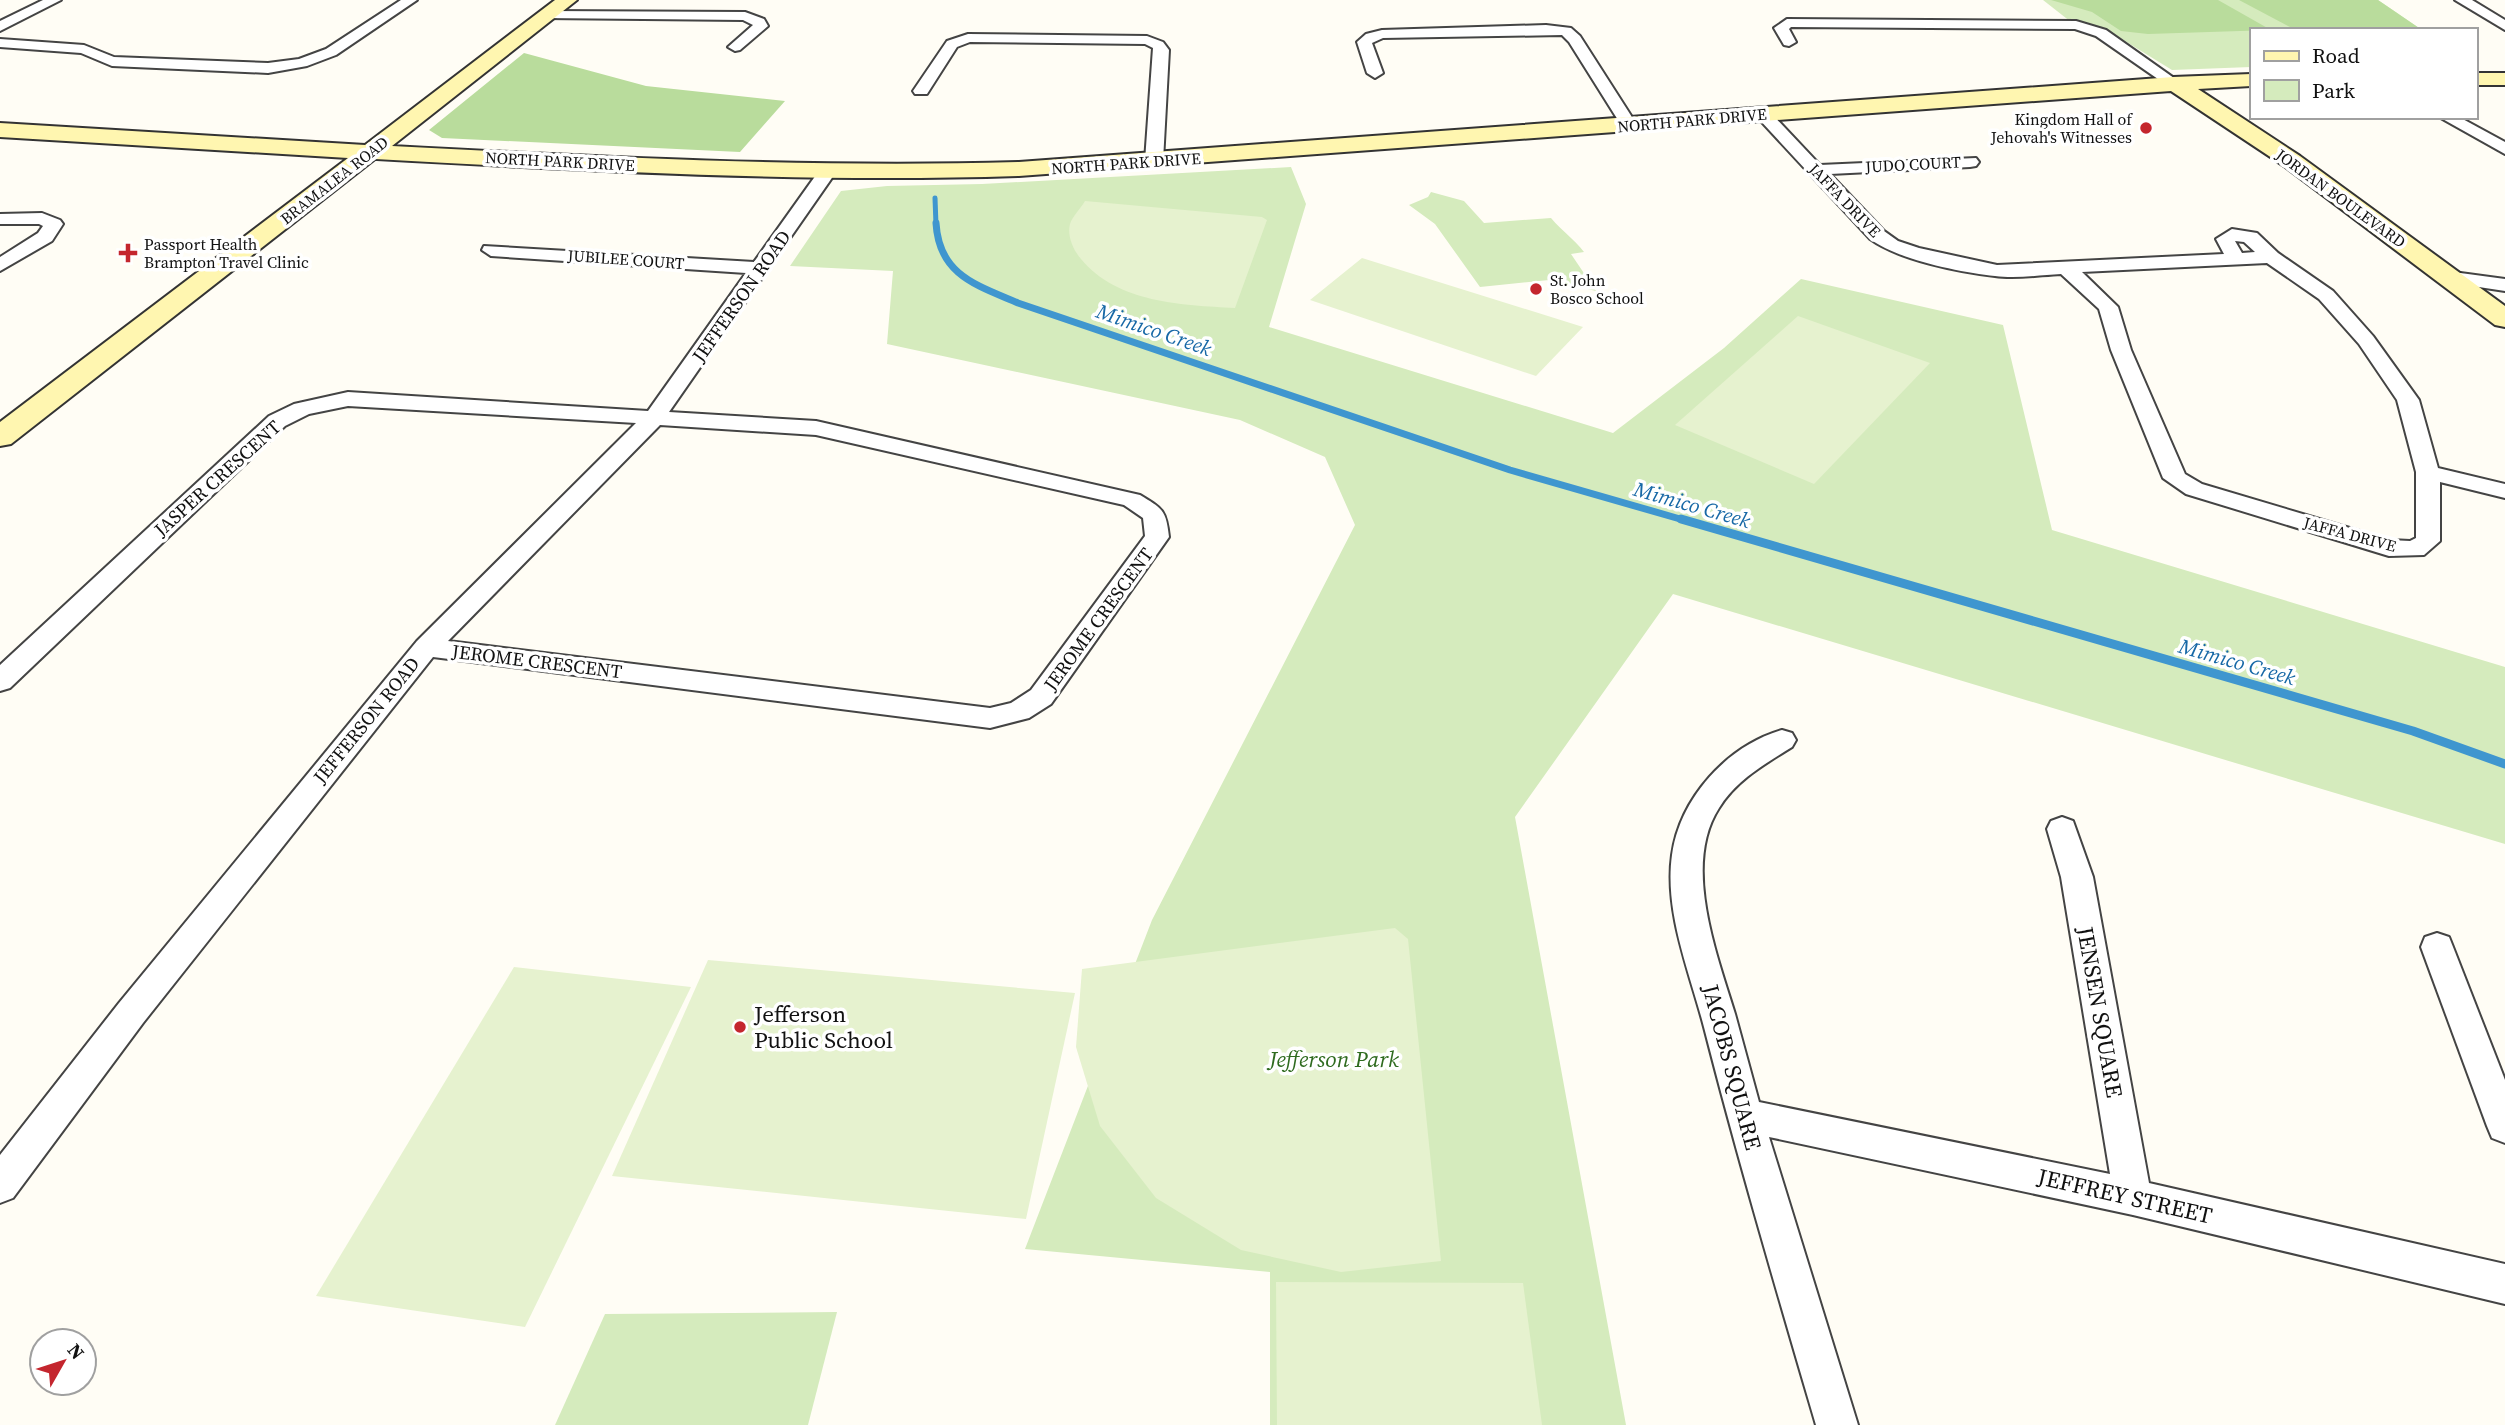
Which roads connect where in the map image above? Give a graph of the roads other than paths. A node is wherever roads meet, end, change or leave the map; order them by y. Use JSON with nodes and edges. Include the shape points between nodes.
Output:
{"nodes":[{"id":1,"x":54,"y":0,"type":"edge"},
{"id":2,"x":410,"y":0,"type":"edge"},
{"id":3,"x":567,"y":0,"type":"edge"},
{"id":4,"x":2462,"y":0,"type":"edge"},
{"id":5,"x":548,"y":15,"type":"junction"},
{"id":6,"x":2505,"y":26,"type":"edge"},
{"id":7,"x":0,"y":27,"type":"edge"},
{"id":8,"x":1789,"y":41,"type":"dead end"},
{"id":9,"x":0,"y":43,"type":"edge"},
{"id":10,"x":734,"y":47,"type":"dead end"},
{"id":11,"x":1375,"y":73,"type":"dead end"},
{"id":12,"x":2477,"y":79,"type":"edge"},
{"id":13,"x":2505,"y":79,"type":"edge"},
{"id":14,"x":2250,"y":80,"type":"edge"},
{"id":15,"x":2173,"y":83,"type":"junction"},
{"id":16,"x":921,"y":91,"type":"dead end"},
{"id":17,"x":1763,"y":114,"type":"junction"},
{"id":18,"x":2451,"y":119,"type":"edge"},
{"id":19,"x":1629,"y":125,"type":"junction"},
{"id":20,"x":0,"y":131,"type":"edge"},
{"id":21,"x":2505,"y":149,"type":"edge"},
{"id":22,"x":370,"y":153,"type":"junction"},
{"id":23,"x":1154,"y":161,"type":"junction"},
{"id":24,"x":1970,"y":162,"type":"dead end"},
{"id":25,"x":1815,"y":170,"type":"junction"},
{"id":26,"x":827,"y":172,"type":"junction"},
{"id":27,"x":0,"y":219,"type":"edge"},
{"id":28,"x":491,"y":250,"type":"dead end"},
{"id":29,"x":0,"y":265,"type":"edge"},
{"id":30,"x":760,"y":268,"type":"junction"},
{"id":31,"x":2066,"y":268,"type":"junction"},
{"id":32,"x":2452,"y":278,"type":"junction"},
{"id":33,"x":2505,"y":285,"type":"edge"},
{"id":34,"x":2505,"y":319,"type":"edge"},
{"id":35,"x":655,"y":417,"type":"junction"},
{"id":36,"x":0,"y":437,"type":"edge"},
{"id":37,"x":2428,"y":472,"type":"junction"},
{"id":38,"x":2505,"y":491,"type":"edge"},
{"id":39,"x":426,"y":646,"type":"junction"},
{"id":40,"x":0,"y":681,"type":"edge"},
{"id":41,"x":1782,"y":740,"type":"dead end"},
{"id":42,"x":2062,"y":829,"type":"dead end"},
{"id":43,"x":2437,"y":947,"type":"dead end"},
{"id":44,"x":1743,"y":1115,"type":"junction"},
{"id":45,"x":2505,"y":1126,"type":"edge"},
{"id":46,"x":0,"y":1185,"type":"edge"},
{"id":47,"x":2133,"y":1197,"type":"junction"},
{"id":48,"x":2505,"y":1284,"type":"edge"},
{"id":49,"x":1837,"y":1425,"type":"edge"}],
"edges":[{"from":1,"to":7,"type":"street"},
{"from":2,"to":9,"type":"street","via":[[331,52],[302,63],[268,68],[112,61],[85,49]]},
{"from":3,"to":5,"type":"main road","name":"BRAMALEA ROAD"},
{"from":4,"to":6,"type":"street"},
{"from":5,"to":10,"type":"street","via":[[744,16],[759,22],[761,26]]},
{"from":5,"to":22,"type":"main road","name":"BRAMALEA ROAD"},
{"from":8,"to":15,"type":"street","via":[[1781,28],[1787,23],[2076,25],[2101,33]]},
{"from":11,"to":19,"type":"street","via":[[1364,42],[1382,34],[1566,31]]},
{"from":12,"to":13,"type":"main road"},
{"from":14,"to":15,"type":"main road","name":"NORTH PARK DRIVE"},
{"from":15,"to":17,"type":"main road","name":"NORTH PARK DRIVE"},
{"from":15,"to":32,"type":"main road","name":"JORDAN BOULEVARD","via":[[2292,161]]},
{"from":16,"to":23,"type":"street","via":[[952,44],[968,38],[1147,40],[1162,50]]},
{"from":17,"to":19,"type":"main road","name":"NORTH PARK DRIVE"},
{"from":17,"to":25,"type":"street","name":"JAFFA DRIVE"},
{"from":18,"to":21,"type":"street"},
{"from":19,"to":23,"type":"main road","name":"NORTH PARK DRIVE"},
{"from":20,"to":22,"type":"main road","name":"NORTH PARK DRIVE"},
{"from":22,"to":26,"type":"main road","name":"NORTH PARK DRIVE"},
{"from":22,"to":36,"type":"main road","name":"BRAMALEA ROAD"},
{"from":23,"to":26,"type":"main road","name":"NORTH PARK DRIVE","via":[[976,172]]},
{"from":24,"to":25,"type":"street","name":"JUDO COURT"},
{"from":25,"to":31,"type":"street","name":"JAFFA DRIVE","via":[[1891,245],[1997,271]]},
{"from":26,"to":30,"type":"street","name":"JEFFERSON ROAD"},
{"from":27,"to":29,"type":"street","via":[[42,218],[54,224],[45,237]]},
{"from":28,"to":30,"type":"street","name":"JUBILEE COURT"},
{"from":30,"to":35,"type":"street","name":"JEFFERSON ROAD"},
{"from":31,"to":37,"type":"street","name":"JAFFA DRIVE","via":[[2271,257],[2326,295],[2366,340],[2408,400]]},
{"from":31,"to":37,"type":"street","name":"JAFFA DRIVE","via":[[2108,307],[2120,350],[2175,478],[2194,489],[2389,548],[2415,549],[2428,541]]},
{"from":32,"to":33,"type":"street"},
{"from":32,"to":34,"type":"main road","name":"JORDAN BOULEVARD"},
{"from":35,"to":39,"type":"street","name":"JEFFERSON ROAD"},
{"from":35,"to":39,"type":"street","name":"JEROME CRESCENT","via":[[816,428],[1132,500],[1155,515],[1157,537],[1041,697],[1019,711],[990,718]]},
{"from":35,"to":40,"type":"street","name":"JASPER CRESCENT","via":[[348,399],[302,409],[277,421]]},
{"from":37,"to":38,"type":"street"},
{"from":39,"to":46,"type":"street","name":"JEFFERSON ROAD","via":[[131,1013]]},
{"from":41,"to":44,"type":"street","name":"JACOBS SQUARE","via":[[1734,769],[1702,806],[1690,840],[1686,874],[1697,936]]},
{"from":42,"to":47,"type":"street","name":"JENSEN SQUARE","via":[[2077,877]]},
{"from":43,"to":45,"type":"street"},
{"from":44,"to":47,"type":"street","name":"JEFFREY STREET"},
{"from":44,"to":49,"type":"street","name":"JACOBS SQUARE"},
{"from":47,"to":48,"type":"street","name":"JEFFREY STREET"}]}
